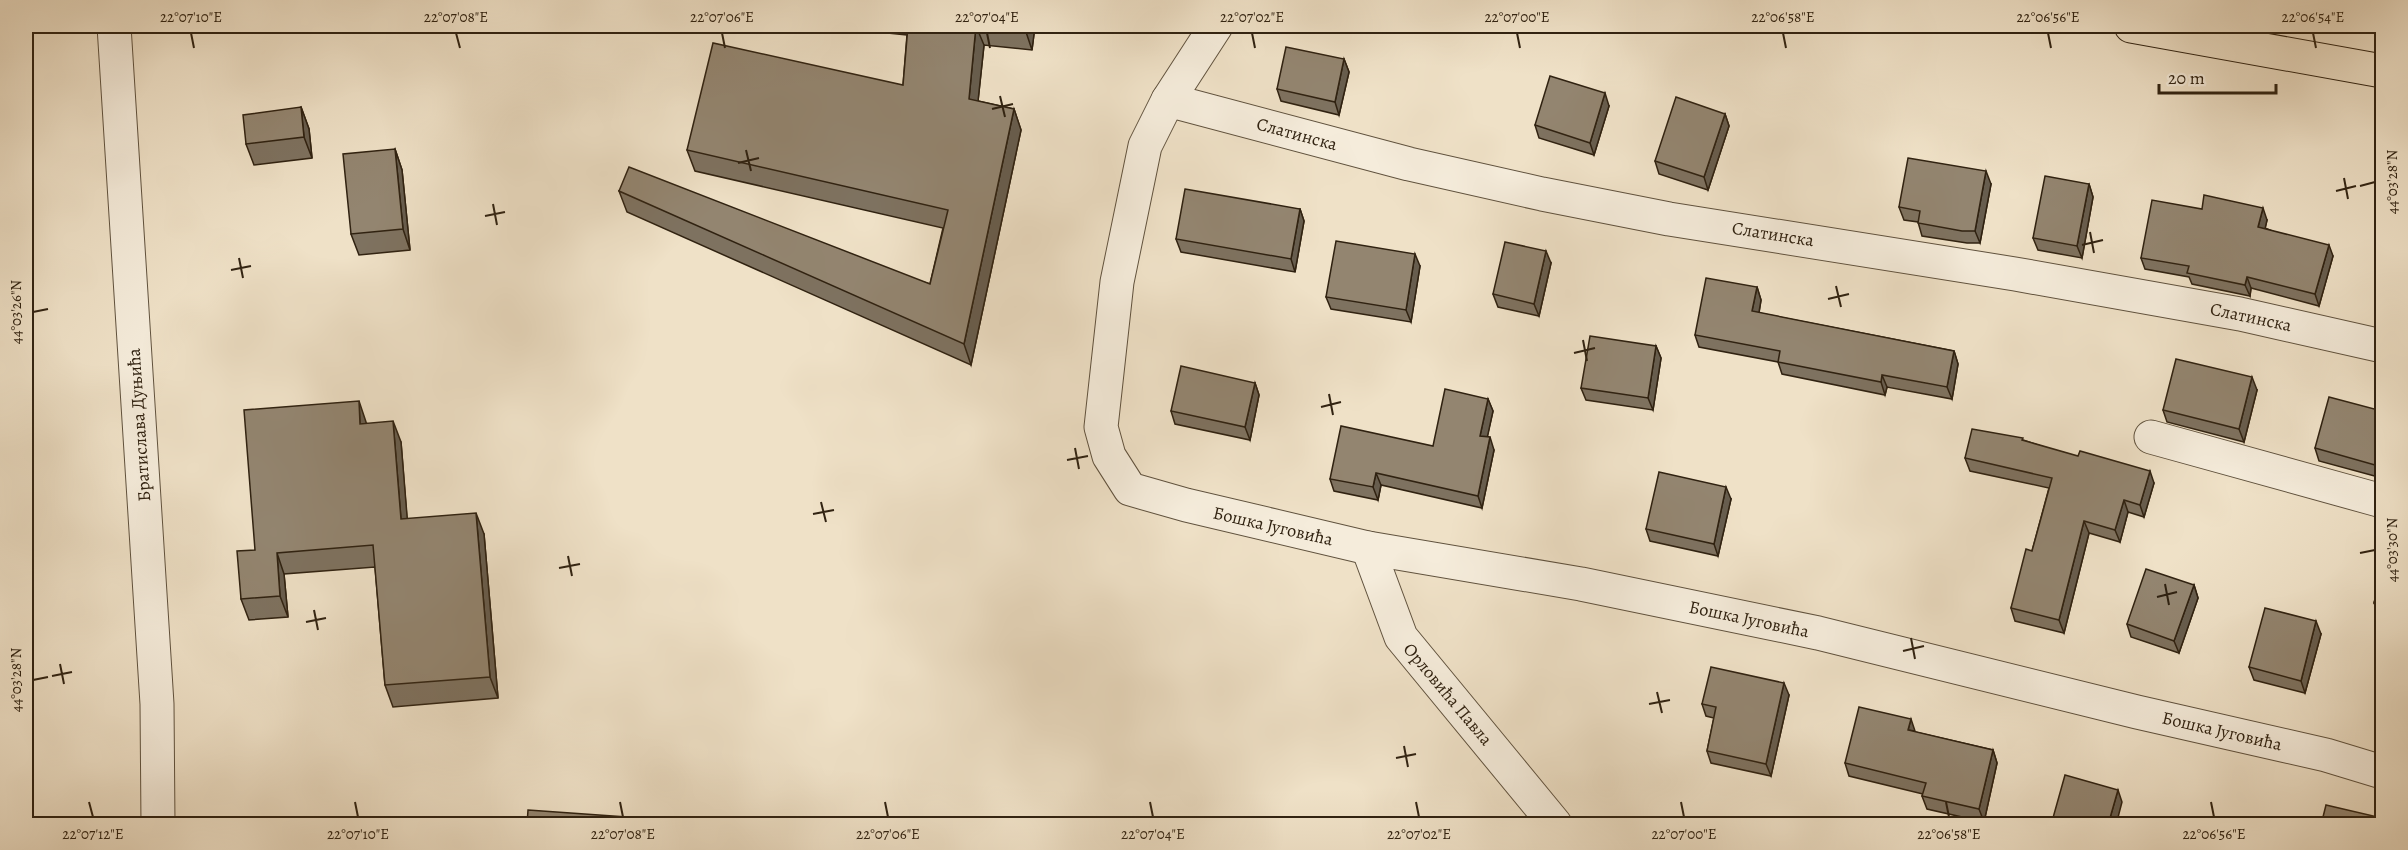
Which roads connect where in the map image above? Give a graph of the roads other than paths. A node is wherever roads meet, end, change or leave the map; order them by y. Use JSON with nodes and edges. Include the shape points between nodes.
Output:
{"nodes":[{"id":1,"x":114,"y":26,"type":"edge"},
{"id":2,"x":1216,"y":26,"type":"edge"},
{"id":3,"x":2131,"y":26,"type":"edge"},
{"id":4,"x":2382,"y":71,"type":"edge"},
{"id":5,"x":1168,"y":100,"type":"junction"},
{"id":6,"x":2382,"y":346,"type":"edge"},
{"id":7,"x":2151,"y":437,"type":"dead end"},
{"id":8,"x":2382,"y":501,"type":"edge"},
{"id":9,"x":1368,"y":548,"type":"junction"},
{"id":10,"x":2382,"y":772,"type":"edge"},
{"id":11,"x":158,"y":825,"type":"edge"},
{"id":12,"x":1555,"y":825,"type":"edge"}],
"edges":[{"from":1,"to":11,"type":"street","name":"Братислава Дуњића","via":[[157,704]]},
{"from":2,"to":5,"type":"street"},
{"from":3,"to":4,"type":"main road"},
{"from":5,"to":6,"type":"street","name":"Слатинска","via":[[1409,164],[1542,194],[1669,219],[2240,314]]},
{"from":5,"to":9,"type":"street","name":"Бошка Југовића","via":[[1145,146],[1116,282],[1101,427],[1109,456],[1130,489],[1149,496]]},
{"from":7,"to":8,"type":"street"},
{"from":9,"to":10,"type":"street","name":"Бошка Југовића","via":[[1581,584],[1818,633],[2326,755]]},
{"from":9,"to":12,"type":"street","name":"Орловића Павла","via":[[1401,637]]}]}
